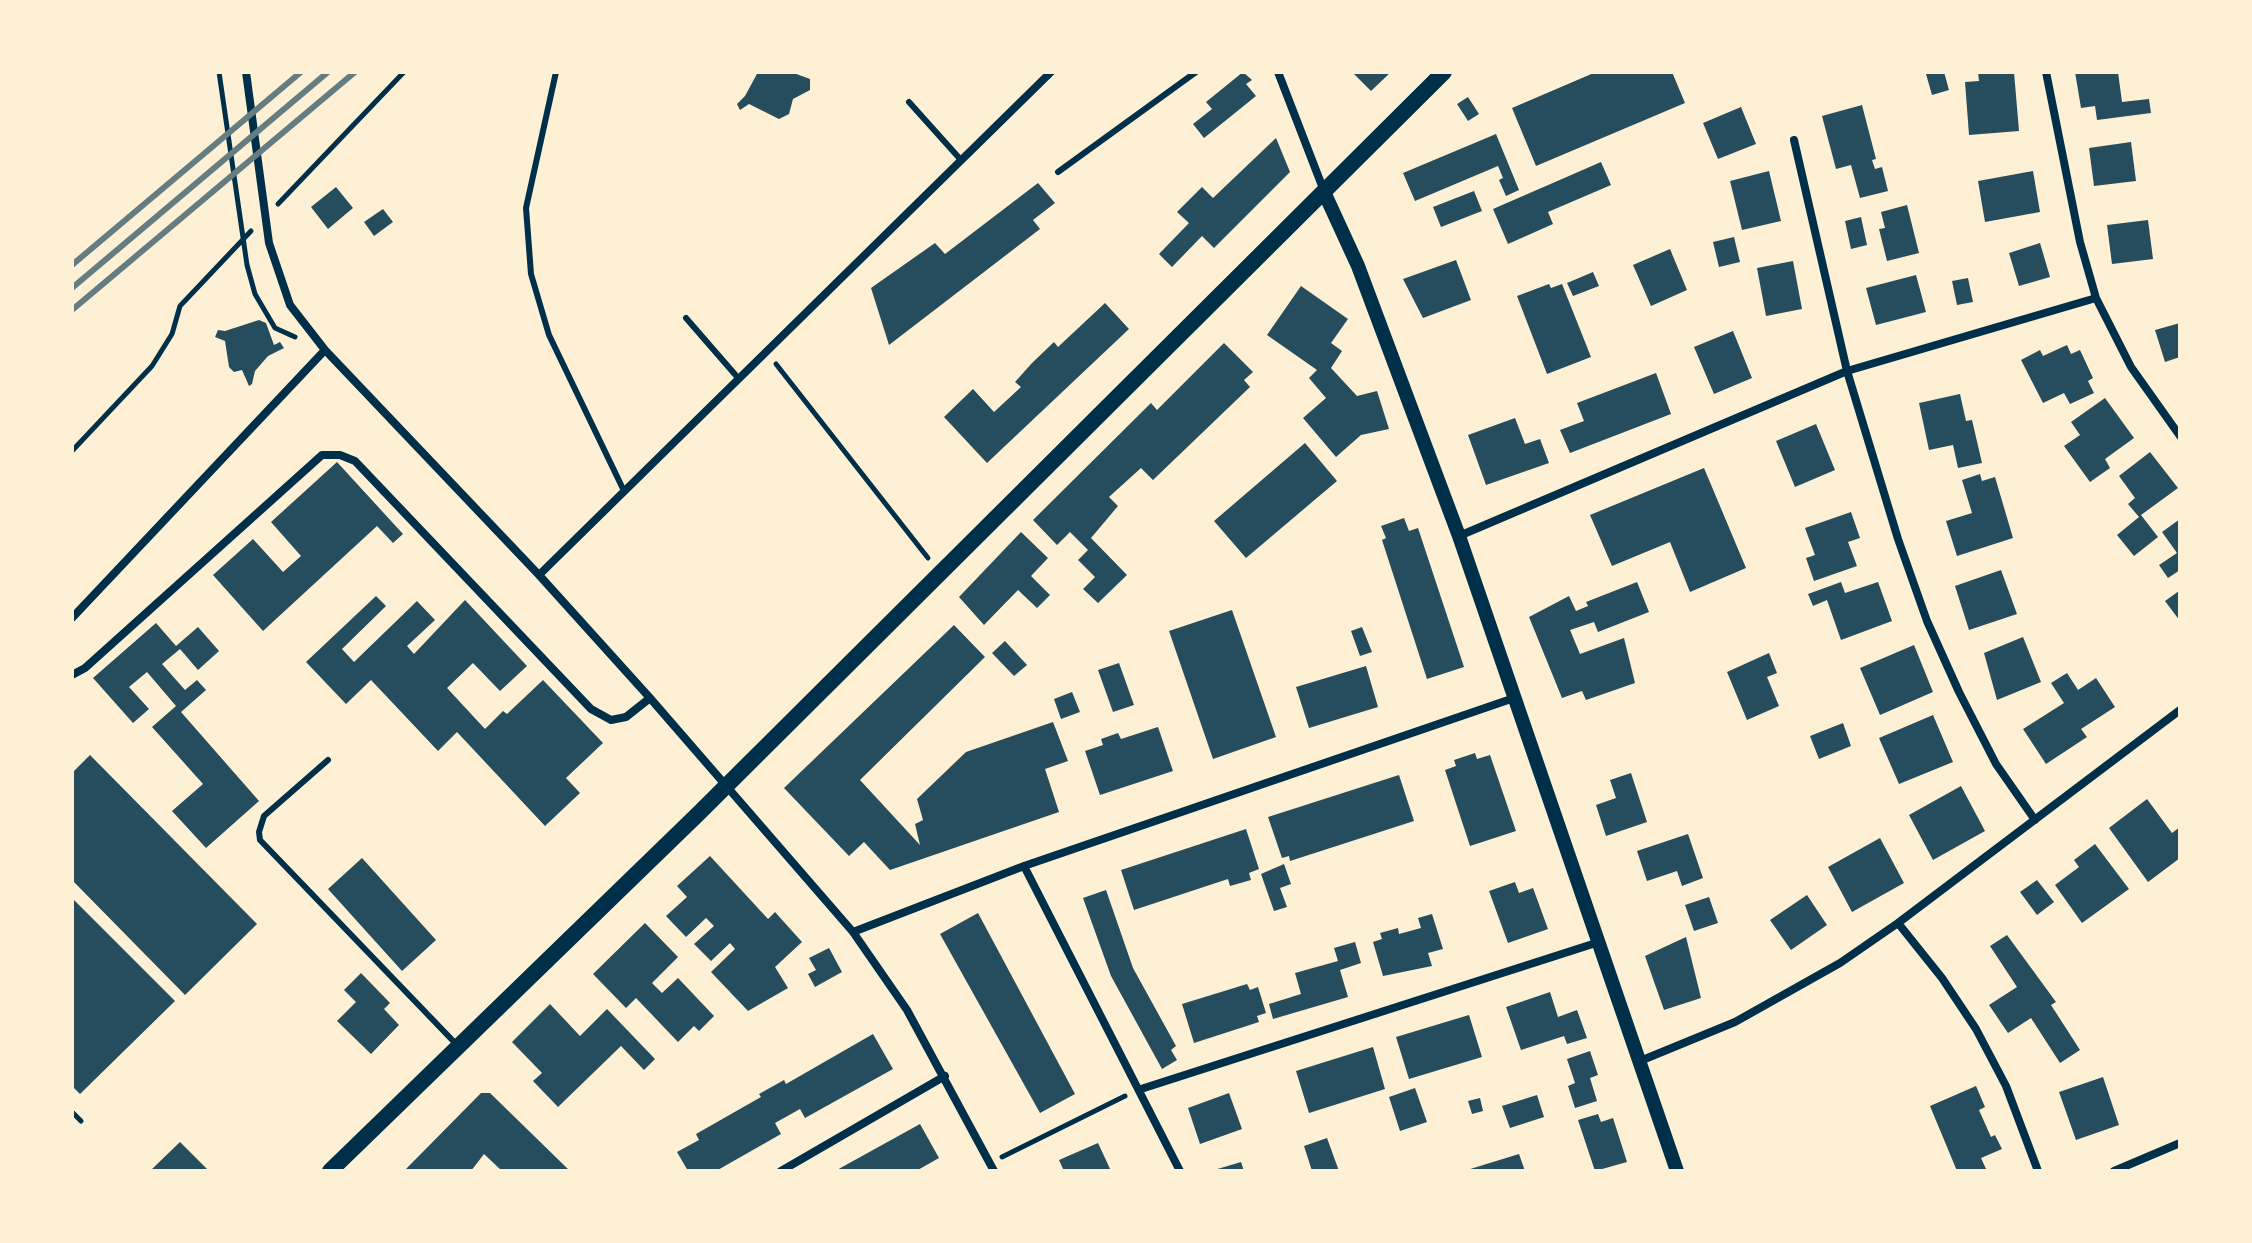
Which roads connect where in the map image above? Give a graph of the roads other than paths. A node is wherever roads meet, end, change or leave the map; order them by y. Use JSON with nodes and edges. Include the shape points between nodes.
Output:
{"nodes":[{"id":1,"x":246,"y":72,"type":"edge"},
{"id":2,"x":556,"y":72,"type":"edge"},
{"id":3,"x":1051,"y":72,"type":"edge"},
{"id":4,"x":1196,"y":72,"type":"edge"},
{"id":5,"x":1278,"y":72,"type":"edge"},
{"id":6,"x":1444,"y":72,"type":"edge"},
{"id":7,"x":2046,"y":72,"type":"edge"},
{"id":8,"x":909,"y":102,"type":"dead end"},
{"id":9,"x":1794,"y":140,"type":"dead end"},
{"id":10,"x":961,"y":160,"type":"junction"},
{"id":11,"x":1058,"y":172,"type":"dead end"},
{"id":12,"x":1324,"y":192,"type":"junction"},
{"id":13,"x":2096,"y":298,"type":"junction"},
{"id":14,"x":686,"y":318,"type":"dead end"},
{"id":15,"x":325,"y":350,"type":"junction"},
{"id":16,"x":1847,"y":371,"type":"junction"},
{"id":17,"x":739,"y":379,"type":"junction"},
{"id":18,"x":2180,"y":436,"type":"edge"},
{"id":19,"x":624,"y":491,"type":"junction"},
{"id":20,"x":1459,"y":536,"type":"junction"},
{"id":21,"x":539,"y":575,"type":"junction"},
{"id":22,"x":72,"y":618,"type":"edge"},
{"id":23,"x":72,"y":675,"type":"edge"},
{"id":24,"x":650,"y":698,"type":"junction"},
{"id":25,"x":1514,"y":698,"type":"junction"},
{"id":26,"x":2180,"y":710,"type":"edge"},
{"id":27,"x":328,"y":760,"type":"dead end"},
{"id":28,"x":727,"y":784,"type":"junction"},
{"id":29,"x":2035,"y":820,"type":"junction"},
{"id":30,"x":1024,"y":866,"type":"junction"},
{"id":31,"x":1898,"y":923,"type":"junction"},
{"id":32,"x":853,"y":932,"type":"junction"},
{"id":33,"x":1599,"y":942,"type":"junction"},
{"id":34,"x":458,"y":1046,"type":"junction"},
{"id":35,"x":1640,"y":1061,"type":"junction"},
{"id":36,"x":945,"y":1076,"type":"junction"},
{"id":37,"x":1141,"y":1089,"type":"junction"},
{"id":38,"x":2180,"y":1143,"type":"edge"},
{"id":39,"x":992,"y":1167,"type":"edge"},
{"id":40,"x":330,"y":1171,"type":"edge"},
{"id":41,"x":781,"y":1171,"type":"edge"},
{"id":42,"x":1180,"y":1171,"type":"edge"},
{"id":43,"x":1677,"y":1171,"type":"edge"},
{"id":44,"x":2038,"y":1171,"type":"edge"},
{"id":45,"x":2114,"y":1171,"type":"edge"}],
"edges":[{"from":1,"to":15,"type":"street","via":[[269,243],[290,305]]},
{"from":2,"to":19,"type":"lane","via":[[526,208],[531,274],[549,335]]},
{"from":3,"to":10,"type":"street"},
{"from":4,"to":11,"type":"lane"},
{"from":5,"to":12,"type":"street"},
{"from":6,"to":12,"type":"main road"},
{"from":7,"to":13,"type":"street"},
{"from":8,"to":10,"type":"lane"},
{"from":9,"to":16,"type":"street"},
{"from":10,"to":17,"type":"street"},
{"from":12,"to":20,"type":"street","via":[[1358,266]]},
{"from":12,"to":28,"type":"main road"},
{"from":13,"to":16,"type":"street"},
{"from":13,"to":18,"type":"street","via":[[2131,367]]},
{"from":14,"to":17,"type":"lane"},
{"from":15,"to":21,"type":"street"},
{"from":15,"to":22,"type":"street"},
{"from":16,"to":20,"type":"street"},
{"from":16,"to":29,"type":"street","via":[[1927,621],[1996,764]]},
{"from":17,"to":19,"type":"street"},
{"from":19,"to":21,"type":"street"},
{"from":20,"to":25,"type":"street"},
{"from":21,"to":24,"type":"street"},
{"from":23,"to":24,"type":"street","via":[[322,455],[340,455],[355,461],[591,709],[611,720],[626,717]]},
{"from":24,"to":28,"type":"street"},
{"from":25,"to":30,"type":"street"},
{"from":25,"to":33,"type":"street"},
{"from":26,"to":29,"type":"street"},
{"from":27,"to":34,"type":"lane","via":[[264,816],[260,840]]},
{"from":28,"to":32,"type":"street"},
{"from":28,"to":34,"type":"main road"},
{"from":29,"to":31,"type":"street"},
{"from":30,"to":32,"type":"street"},
{"from":30,"to":37,"type":"street"},
{"from":31,"to":35,"type":"street","via":[[1783,997]]},
{"from":31,"to":44,"type":"street","via":[[1976,1029],[2006,1086]]},
{"from":32,"to":36,"type":"street"},
{"from":33,"to":35,"type":"street"},
{"from":33,"to":37,"type":"street"},
{"from":34,"to":40,"type":"main road"},
{"from":35,"to":43,"type":"street"},
{"from":36,"to":39,"type":"street"},
{"from":36,"to":41,"type":"street"},
{"from":37,"to":42,"type":"street"},
{"from":38,"to":45,"type":"street"}]}
